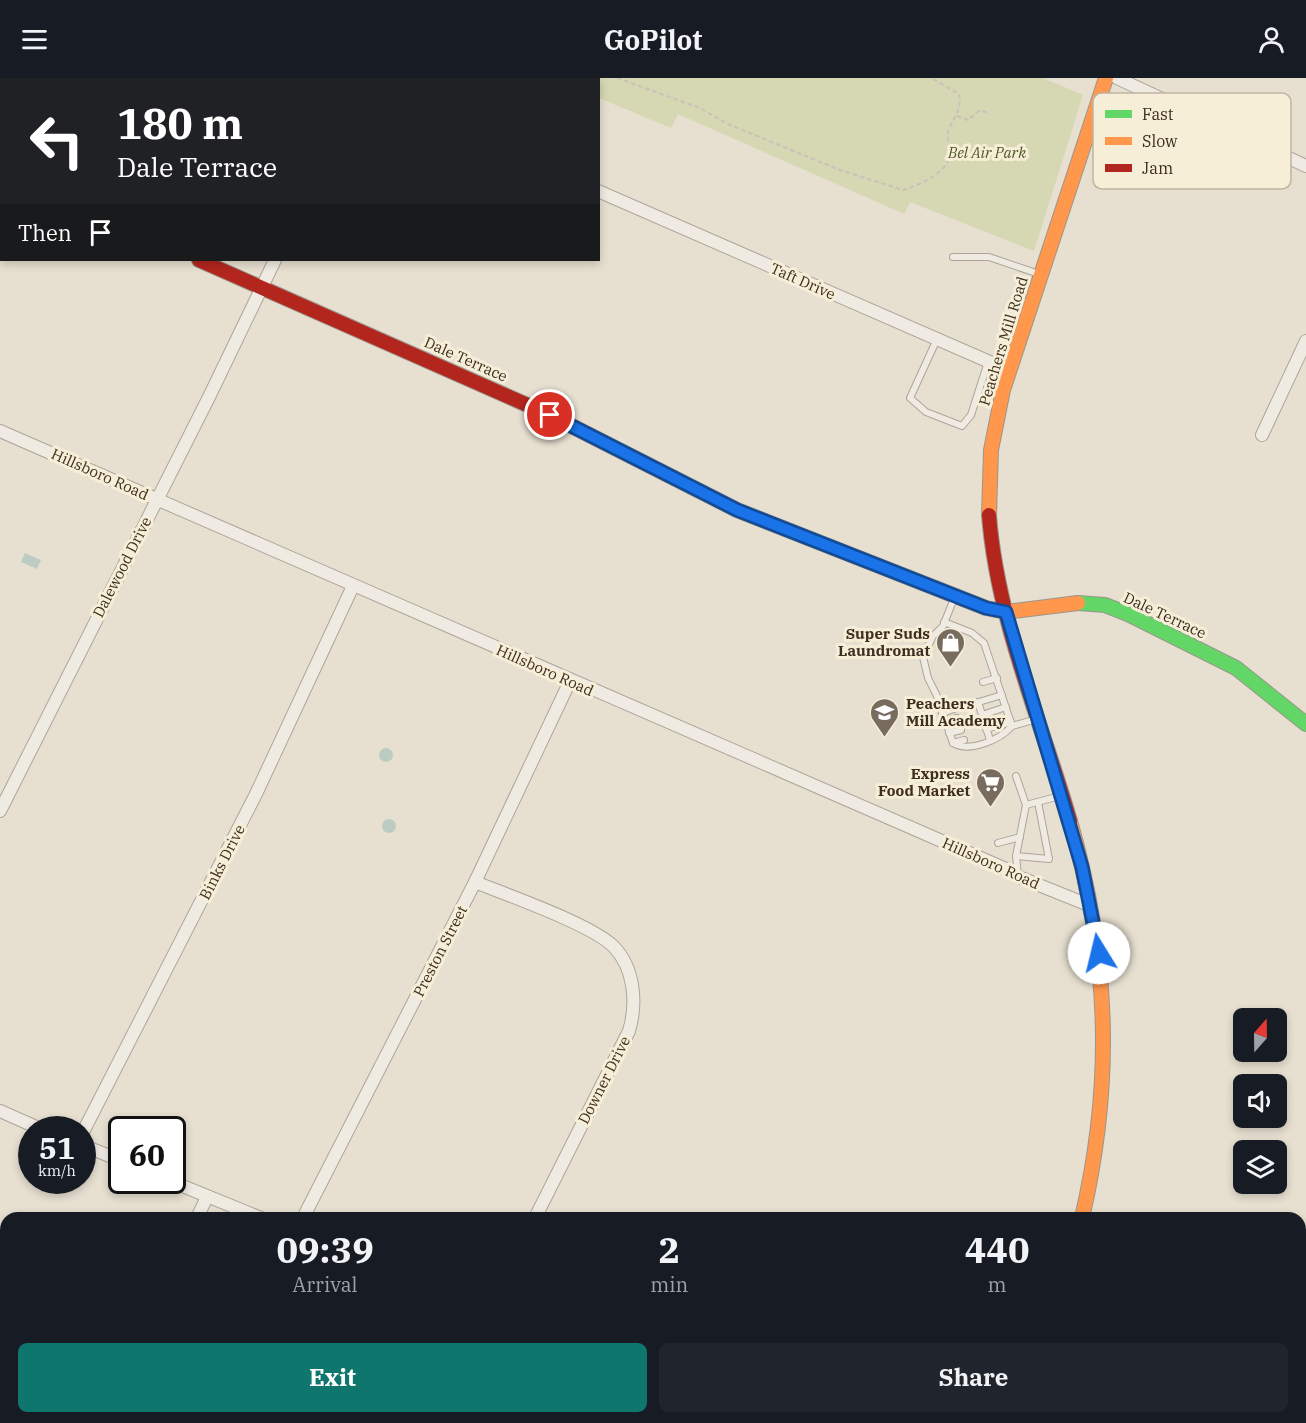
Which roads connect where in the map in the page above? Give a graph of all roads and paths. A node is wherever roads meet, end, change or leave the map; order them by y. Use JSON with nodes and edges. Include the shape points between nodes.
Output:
{"nodes":[{"id":1,"x":616,"y":78,"type":"edge"},
{"id":2,"x":931,"y":78,"type":"edge"},
{"id":3,"x":1106,"y":78,"type":"edge"},
{"id":4,"x":1117,"y":78,"type":"edge"},
{"id":5,"x":1101,"y":93,"type":"edge"},
{"id":6,"x":1149,"y":93,"type":"edge"},
{"id":7,"x":990,"y":114,"type":"dead end"},
{"id":8,"x":957,"y":116,"type":"junction"},
{"id":9,"x":1093,"y":117,"type":"edge"},
{"id":10,"x":1291,"y":159,"type":"edge"},
{"id":11,"x":1306,"y":166,"type":"edge"},
{"id":12,"x":600,"y":192,"type":"edge"},
{"id":13,"x":953,"y":257,"type":"dead end"},
{"id":14,"x":201,"y":261,"type":"edge"},
{"id":15,"x":276,"y":261,"type":"edge"},
{"id":16,"x":1040,"y":275,"type":"junction"},
{"id":17,"x":263,"y":288,"type":"junction"},
{"id":18,"x":937,"y":339,"type":"junction"},
{"id":19,"x":1306,"y":341,"type":"edge"},
{"id":20,"x":988,"y":362,"type":"junction"},
{"id":21,"x":1008,"y":370,"type":"junction"},
{"id":22,"x":0,"y":431,"type":"edge"},
{"id":23,"x":1262,"y":435,"type":"dead end"},
{"id":24,"x":156,"y":499,"type":"junction"},
{"id":25,"x":353,"y":586,"type":"junction"},
{"id":26,"x":955,"y":596,"type":"junction"},
{"id":27,"x":1006,"y":612,"type":"junction"},
{"id":28,"x":944,"y":622,"type":"junction"},
{"id":29,"x":996,"y":678,"type":"junction"},
{"id":30,"x":570,"y":681,"type":"junction"},
{"id":31,"x":983,"y":682,"type":"dead end"},
{"id":32,"x":945,"y":693,"type":"dead end"},
{"id":33,"x":1002,"y":695,"type":"junction"},
{"id":34,"x":937,"y":696,"type":"junction"},
{"id":35,"x":1006,"y":707,"type":"junction"},
{"id":36,"x":954,"y":709,"type":"dead end"},
{"id":37,"x":942,"y":713,"type":"junction"},
{"id":38,"x":979,"y":713,"type":"junction"},
{"id":39,"x":957,"y":718,"type":"dead end"},
{"id":40,"x":1037,"y":718,"type":"junction"},
{"id":41,"x":945,"y":722,"type":"junction"},
{"id":42,"x":1011,"y":724,"type":"junction"},
{"id":43,"x":1306,"y":724,"type":"edge"},
{"id":44,"x":984,"y":729,"type":"junction"},
{"id":45,"x":961,"y":730,"type":"dead end"},
{"id":46,"x":949,"y":734,"type":"junction"},
{"id":47,"x":964,"y":740,"type":"dead end"},
{"id":48,"x":990,"y":740,"type":"junction"},
{"id":49,"x":952,"y":743,"type":"junction"},
{"id":50,"x":1016,"y":776,"type":"dead end"},
{"id":51,"x":1061,"y":796,"type":"junction"},
{"id":52,"x":1038,"y":802,"type":"junction"},
{"id":53,"x":1026,"y":805,"type":"junction"},
{"id":54,"x":0,"y":811,"type":"edge"},
{"id":55,"x":1020,"y":837,"type":"junction"},
{"id":56,"x":998,"y":843,"type":"dead end"},
{"id":57,"x":1016,"y":856,"type":"junction"},
{"id":58,"x":1019,"y":877,"type":"junction"},
{"id":59,"x":475,"y":882,"type":"junction"},
{"id":60,"x":1091,"y":906,"type":"junction"},
{"id":61,"x":0,"y":1112,"type":"edge"},
{"id":62,"x":91,"y":1116,"type":"edge"},
{"id":63,"x":18,"y":1119,"type":"edge"},
{"id":64,"x":186,"y":1188,"type":"edge"},
{"id":65,"x":207,"y":1197,"type":"junction"},
{"id":66,"x":200,"y":1212,"type":"edge"},
{"id":67,"x":246,"y":1212,"type":"edge"},
{"id":68,"x":306,"y":1212,"type":"edge"},
{"id":69,"x":538,"y":1212,"type":"edge"},
{"id":70,"x":1083,"y":1212,"type":"edge"}],
"edges":[{"from":1,"to":8,"type":"path","via":[[700,108],[754,135],[897,190],[920,183],[947,163],[947,133]]},
{"from":2,"to":8,"type":"path","via":[[957,91]]},
{"from":3,"to":5,"type":"street","name":"Peachers Mill Road"},
{"from":4,"to":6,"type":"street"},
{"from":7,"to":8,"type":"path","via":[[980,110],[966,120]]},
{"from":9,"to":16,"type":"street","name":"Peachers Mill Road"},
{"from":10,"to":11,"type":"street"},
{"from":12,"to":18,"type":"street","name":"Taft Drive"},
{"from":13,"to":16,"type":"lane","via":[[989,257]]},
{"from":14,"to":17,"type":"street","name":"Dale Terrace"},
{"from":15,"to":17,"type":"street","name":"Dalewood Drive"},
{"from":16,"to":21,"type":"street","name":"Peachers Mill Road"},
{"from":17,"to":24,"type":"street","name":"Dalewood Drive"},
{"from":17,"to":26,"type":"street","name":"Dale Terrace","via":[[540,410],[737,510]]},
{"from":18,"to":20,"type":"street","name":"Taft Drive"},
{"from":18,"to":20,"type":"lane","via":[[910,398],[926,412],[962,426],[971,415]]},
{"from":19,"to":23,"type":"street"},
{"from":20,"to":21,"type":"street","name":"Taft Drive"},
{"from":21,"to":27,"type":"street","name":"Peachers Mill Road","via":[[990,453],[988,499],[993,551]]},
{"from":22,"to":24,"type":"street","name":"Hillsboro Road"},
{"from":24,"to":25,"type":"street","name":"Hillsboro Road"},
{"from":24,"to":54,"type":"street","name":"Dalewood Drive"},
{"from":25,"to":30,"type":"street","name":"Hillsboro Road"},
{"from":25,"to":62,"type":"street","name":"Binks Drive","via":[[256,794]]},
{"from":26,"to":27,"type":"street","name":"Dale Terrace"},
{"from":26,"to":28,"type":"lane"},
{"from":27,"to":40,"type":"street","name":"Peachers Mill Road"},
{"from":27,"to":43,"type":"street","name":"Dale Terrace","via":[[1083,602],[1105,605],[1236,668]]},
{"from":28,"to":29,"type":"lane","via":[[979,638]]},
{"from":28,"to":34,"type":"lane","via":[[923,657]]},
{"from":29,"to":31,"type":"lane"},
{"from":29,"to":33,"type":"lane"},
{"from":30,"to":58,"type":"street","name":"Hillsboro Road"},
{"from":30,"to":59,"type":"street","name":"Preston Street"},
{"from":32,"to":34,"type":"lane"},
{"from":33,"to":35,"type":"lane"},
{"from":33,"to":38,"type":"lane","via":[[975,703]]},
{"from":34,"to":37,"type":"lane"},
{"from":35,"to":38,"type":"lane"},
{"from":35,"to":42,"type":"lane"},
{"from":36,"to":37,"type":"lane"},
{"from":37,"to":41,"type":"lane"},
{"from":38,"to":44,"type":"lane"},
{"from":39,"to":41,"type":"lane"},
{"from":40,"to":42,"type":"lane"},
{"from":40,"to":51,"type":"street","name":"Peachers Mill Road"},
{"from":41,"to":46,"type":"lane"},
{"from":42,"to":44,"type":"lane"},
{"from":42,"to":48,"type":"lane","via":[[1005,734]]},
{"from":44,"to":48,"type":"lane"},
{"from":45,"to":46,"type":"lane"},
{"from":46,"to":49,"type":"lane"},
{"from":47,"to":49,"type":"lane"},
{"from":48,"to":49,"type":"lane","via":[[963,748]]},
{"from":50,"to":53,"type":"lane"},
{"from":51,"to":52,"type":"lane"},
{"from":51,"to":60,"type":"street","name":"Peachers Mill Road"},
{"from":52,"to":53,"type":"lane"},
{"from":52,"to":57,"type":"lane","via":[[1049,859]]},
{"from":53,"to":55,"type":"lane"},
{"from":55,"to":56,"type":"lane"},
{"from":55,"to":57,"type":"lane"},
{"from":57,"to":58,"type":"lane"},
{"from":58,"to":60,"type":"street","name":"Hillsboro Road"},
{"from":59,"to":68,"type":"street","name":"Preston Street"},
{"from":59,"to":69,"type":"street","name":"Downer Drive","via":[[602,938],[614,947],[632,986],[634,1004],[629,1031]]},
{"from":60,"to":70,"type":"street","name":"Peachers Mill Road","via":[[1107,1046],[1104,1102]]},
{"from":61,"to":63,"type":"street"},
{"from":64,"to":65,"type":"street"},
{"from":65,"to":66,"type":"street"},
{"from":65,"to":67,"type":"street"}]}
